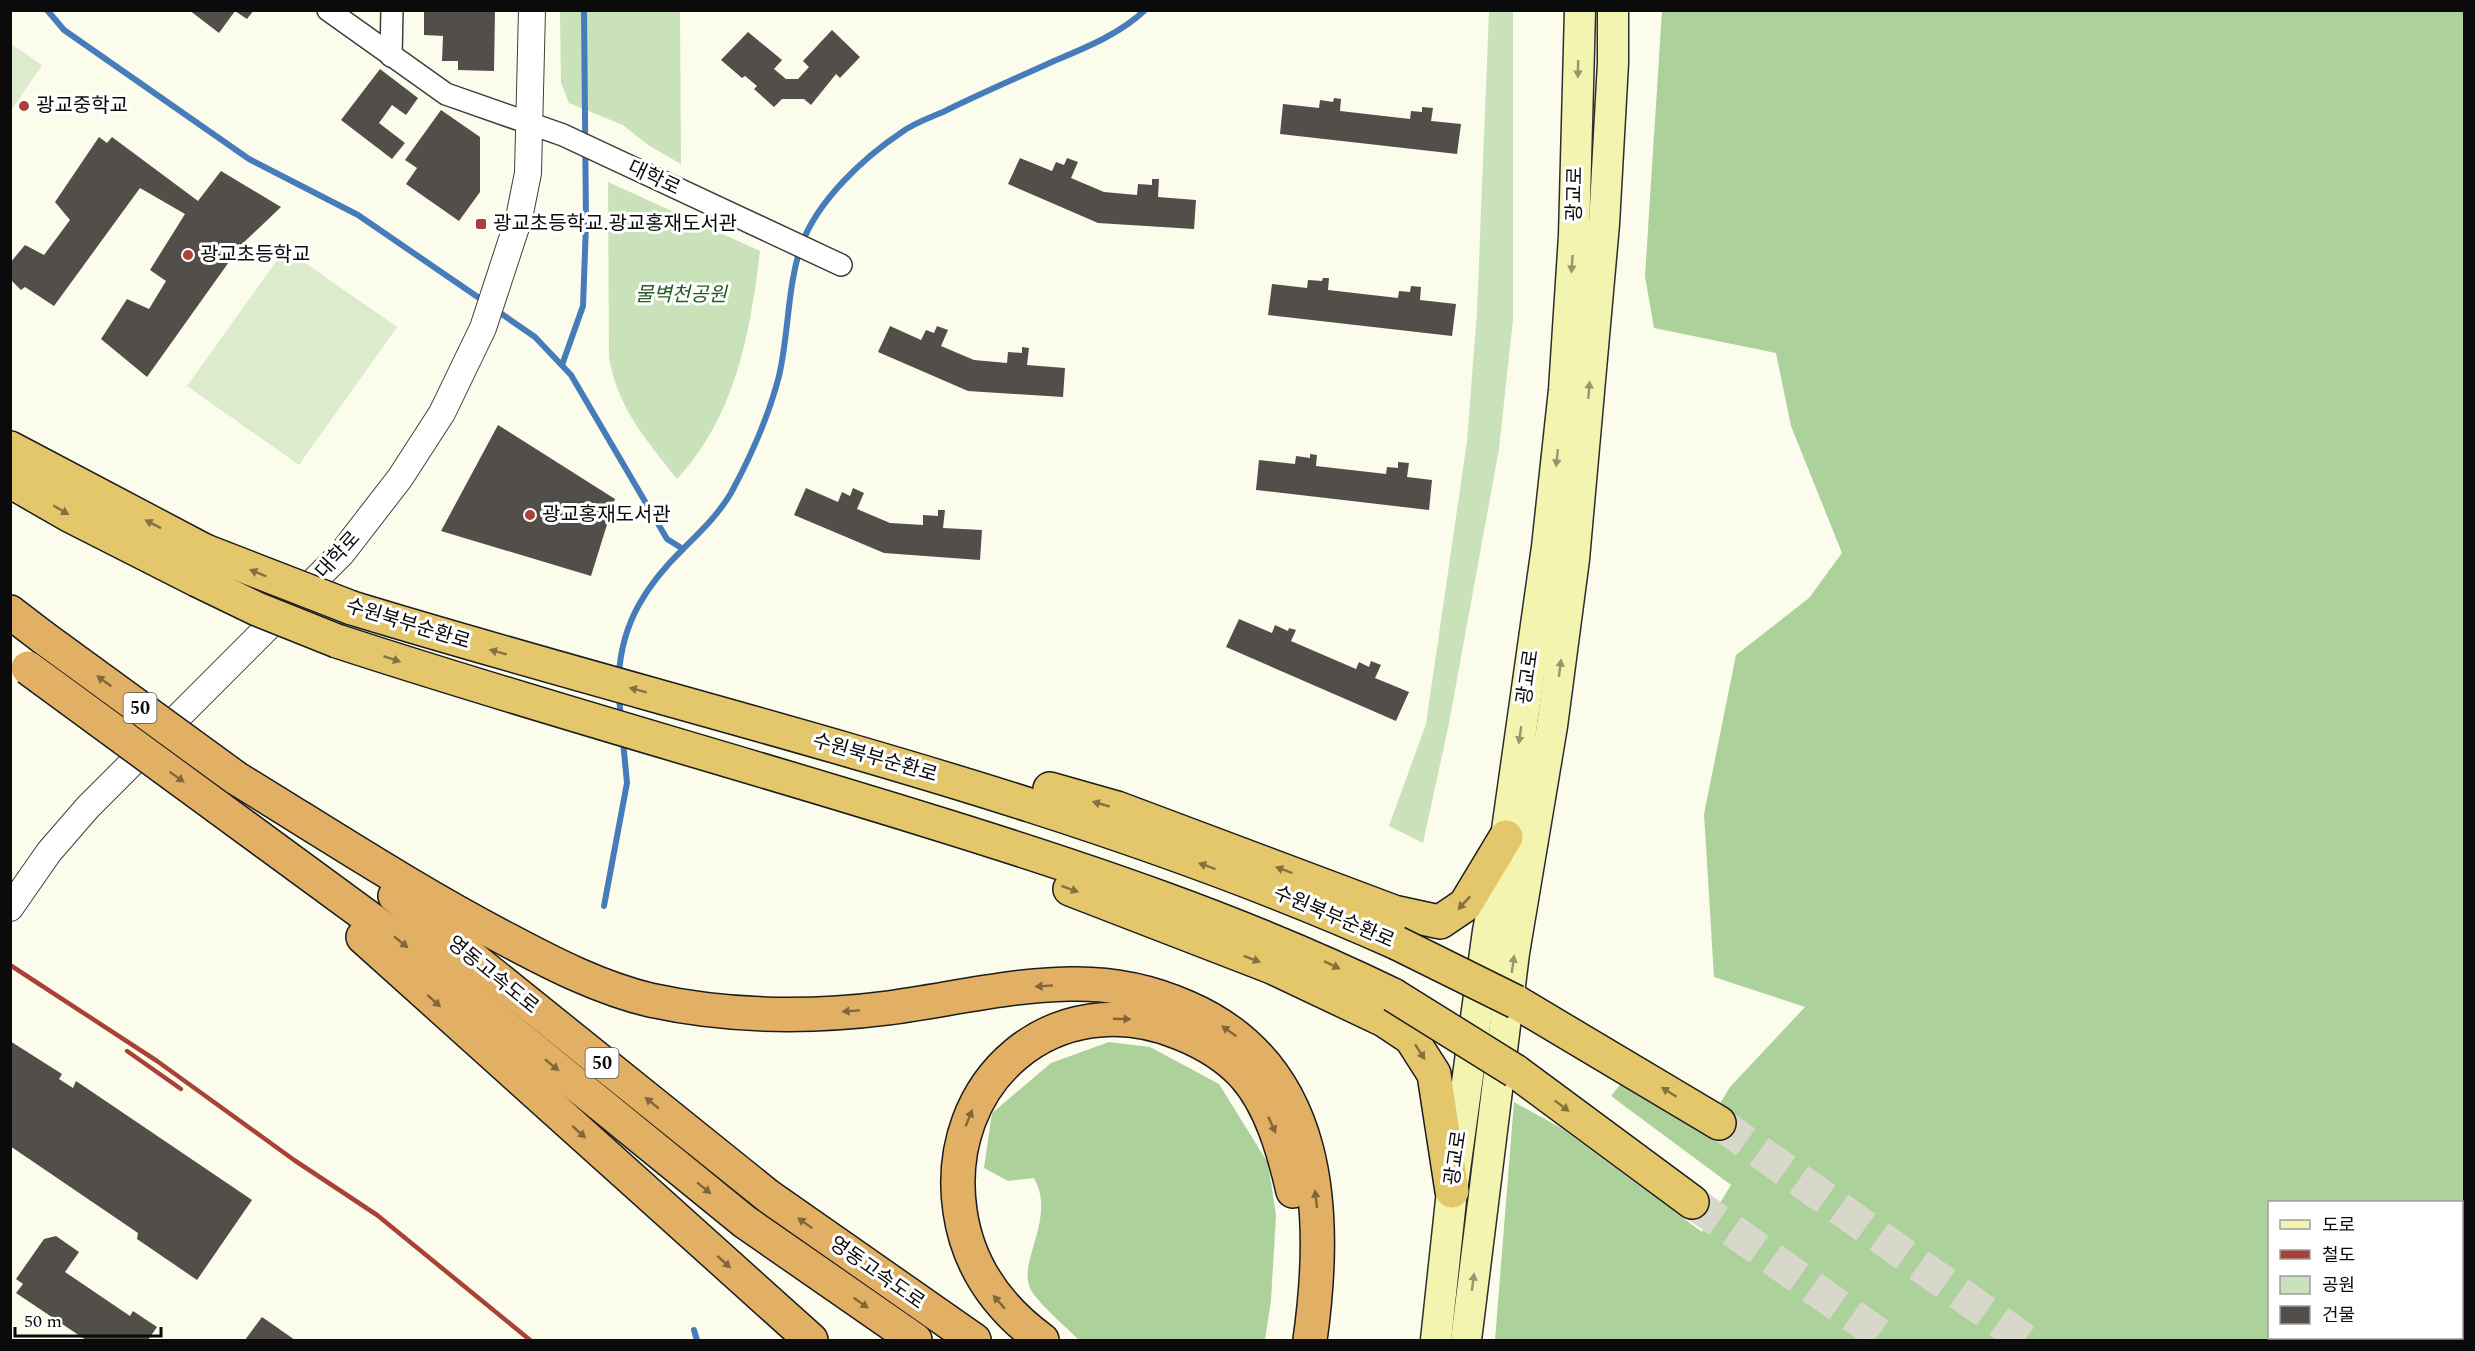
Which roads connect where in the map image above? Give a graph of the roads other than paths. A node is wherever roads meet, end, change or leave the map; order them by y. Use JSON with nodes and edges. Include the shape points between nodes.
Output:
{"nodes":[{"id":1,"x":328,"y":10,"type":"edge"},
{"id":2,"x":392,"y":10,"type":"edge"},
{"id":3,"x":532,"y":10,"type":"edge"},
{"id":4,"x":1580,"y":10,"type":"edge"},
{"id":5,"x":1613,"y":10,"type":"edge"},
{"id":6,"x":391,"y":56,"type":"junction"},
{"id":7,"x":532,"y":123,"type":"junction"},
{"id":8,"x":841,"y":265,"type":"dead end"},
{"id":9,"x":10,"y":448,"type":"edge"},
{"id":10,"x":10,"y":481,"type":"edge"},
{"id":11,"x":201,"y":566,"type":"junction"},
{"id":12,"x":10,"y":612,"type":"edge"},
{"id":13,"x":19,"y":662,"type":"edge"},
{"id":14,"x":695,"y":706,"type":"junction"},
{"id":15,"x":700,"y":750,"type":"junction"},
{"id":16,"x":236,"y":778,"type":"junction"},
{"id":17,"x":219,"y":808,"type":"junction"},
{"id":18,"x":1506,"y":837,"type":"junction"},
{"id":19,"x":10,"y":909,"type":"edge"},
{"id":20,"x":1719,"y":1123,"type":"tunnel mouth"},
{"id":21,"x":1452,"y":1191,"type":"junction"},
{"id":22,"x":1692,"y":1202,"type":"tunnel mouth"},
{"id":23,"x":811,"y":1341,"type":"edge"},
{"id":24,"x":915,"y":1341,"type":"edge"},
{"id":25,"x":974,"y":1341,"type":"edge"},
{"id":26,"x":1042,"y":1341,"type":"edge"},
{"id":27,"x":1289,"y":1341,"type":"edge"},
{"id":28,"x":1310,"y":1341,"type":"edge"},
{"id":29,"x":1436,"y":1341,"type":"edge"},
{"id":30,"x":1466,"y":1341,"type":"edge"}],
"edges":[{"from":1,"to":6,"type":"street"},
{"from":2,"to":6,"type":"street"},
{"from":3,"to":7,"type":"street","name":"대학로"},
{"from":4,"to":18,"type":"main road","name":"광교로","one_way":true,"via":[[1574,236],[1564,390],[1547,547]]},
{"from":30,"to":5,"type":"main road","name":"광교로","one_way":true,"via":[[1514,953],[1552,726],[1574,559],[1604,224]]},
{"from":6,"to":7,"type":"street","via":[[446,94]]},
{"from":7,"to":8,"type":"street","name":"대학로"},
{"from":7,"to":19,"type":"street","name":"대학로","via":[[528,173],[504,265],[483,328],[455,390],[428,436],[355,538],[88,807],[49,852]]},
{"from":11,"to":9,"type":"highway","name":"수원북부순환로","one_way":true},
{"from":10,"to":11,"type":"highway","name":"수원북부순환로","one_way":true,"via":[[69,515]]},
{"from":14,"to":11,"type":"highway","name":"수원북부순환로","one_way":true,"bridge":true},
{"from":11,"to":15,"type":"highway","name":"수원북부순환로","one_way":true,"bridge":true,"via":[[257,609],[337,641],[566,713]]},
{"from":16,"to":12,"type":"highway","name":"영동고속도로","number":"50","one_way":true,"bridge":true},
{"from":13,"to":17,"type":"highway","name":"영동고속도로","number":"50","one_way":true,"bridge":true},
{"from":18,"to":14,"type":"highway","one_way":true,"via":[[1465,905],[1440,922],[1394,912],[1117,808],[941,758]]},
{"from":20,"to":14,"type":"highway","name":"수원북부순환로","one_way":true,"bridge":true,"via":[[1516,1002],[1325,911],[1026,802]]},
{"from":15,"to":21,"type":"highway","one_way":true,"via":[[1272,967],[1384,1020],[1411,1038],[1434,1074]]},
{"from":15,"to":22,"type":"highway","name":"수원북부순환로","one_way":true,"bridge":true,"via":[[1018,848],[1202,911],[1320,959],[1393,995],[1515,1071]]},
{"from":25,"to":16,"type":"highway","name":"영동고속도로","number":"50","one_way":true,"via":[[768,1196],[385,888]]},
{"from":28,"to":16,"type":"highway","one_way":true,"via":[[1318,1224],[1314,1183],[1300,1130],[1266,1065],[1253,1049],[1212,1019],[1172,1000],[1140,991],[1071,984],[1020,987],[885,1008],[792,1015],[722,1011],[647,999],[555,964],[484,928]]},
{"from":17,"to":23,"type":"highway","one_way":true},
{"from":17,"to":24,"type":"highway","name":"영동고속도로","number":"50","one_way":true,"via":[[395,937],[745,1222]]},
{"from":18,"to":21,"type":"main road","name":"광교로","via":[[1488,931]]},
{"from":21,"to":29,"type":"main road","name":"광교로"},
{"from":26,"to":27,"type":"highway","one_way":true,"via":[[1001,1305],[967,1246],[957,1181],[961,1139],[977,1100],[1018,1053],[1046,1034],[1067,1026],[1110,1019],[1152,1023],[1209,1045],[1235,1066],[1257,1095],[1287,1164],[1295,1207],[1297,1270]]}]}
